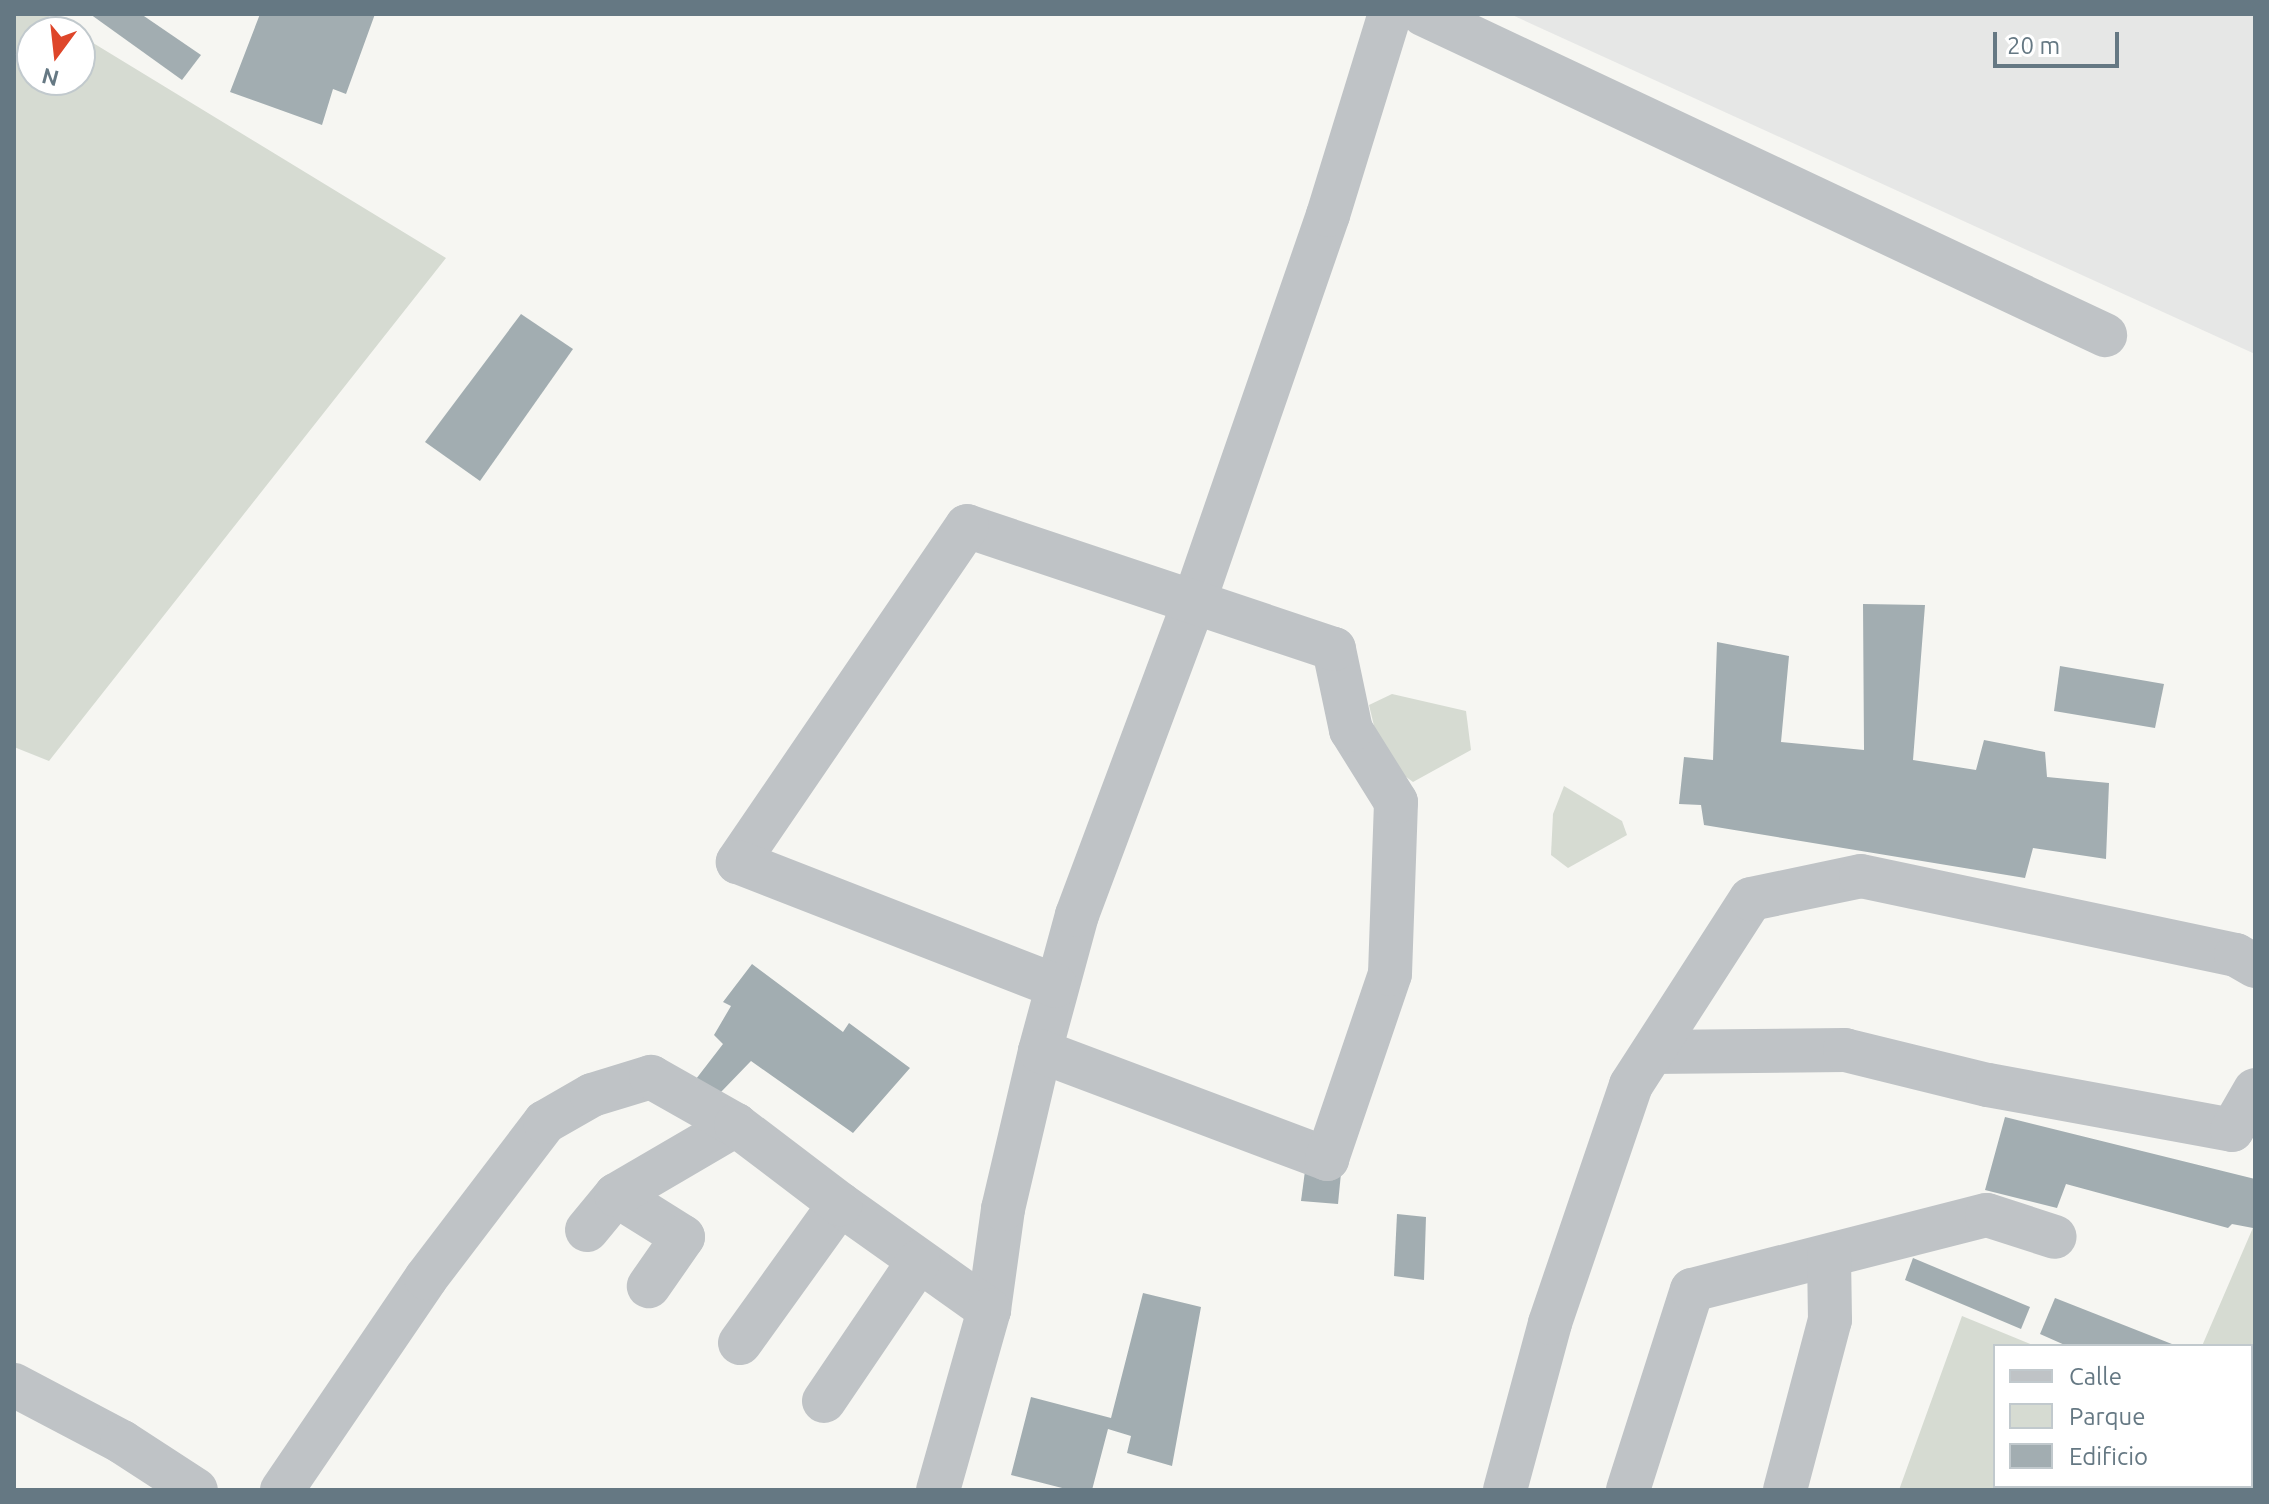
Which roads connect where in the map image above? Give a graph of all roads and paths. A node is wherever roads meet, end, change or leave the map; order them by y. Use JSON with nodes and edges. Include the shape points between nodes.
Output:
{"nodes":[{"id":1,"x":1390,"y":14,"type":"edge"},
{"id":2,"x":1423,"y":14,"type":"edge"},
{"id":3,"x":2105,"y":335,"type":"dead end"},
{"id":4,"x":1194,"y":602,"type":"junction"},
{"id":5,"x":2255,"y":966,"type":"edge"},
{"id":6,"x":1056,"y":986,"type":"junction"},
{"id":7,"x":1040,"y":1051,"type":"junction"},
{"id":8,"x":1653,"y":1052,"type":"junction"},
{"id":9,"x":2255,"y":1090,"type":"edge"},
{"id":10,"x":736,"y":1125,"type":"junction"},
{"id":11,"x":616,"y":1195,"type":"junction"},
{"id":12,"x":840,"y":1204,"type":"junction"},
{"id":13,"x":587,"y":1230,"type":"dead end"},
{"id":14,"x":2055,"y":1237,"type":"dead end"},
{"id":15,"x":1829,"y":1256,"type":"junction"},
{"id":16,"x":918,"y":1262,"type":"junction"},
{"id":17,"x":649,"y":1286,"type":"dead end"},
{"id":18,"x":989,"y":1310,"type":"junction"},
{"id":19,"x":740,"y":1343,"type":"dead end"},
{"id":20,"x":14,"y":1385,"type":"edge"},
{"id":21,"x":824,"y":1401,"type":"dead end"},
{"id":22,"x":196,"y":1490,"type":"edge"},
{"id":23,"x":282,"y":1490,"type":"edge"},
{"id":24,"x":938,"y":1490,"type":"edge"},
{"id":25,"x":1505,"y":1490,"type":"edge"},
{"id":26,"x":1628,"y":1490,"type":"edge"},
{"id":27,"x":1785,"y":1490,"type":"edge"}],
"edges":[{"from":1,"to":4,"type":"street","via":[[1328,215]]},
{"from":2,"to":3,"type":"street"},
{"from":4,"to":6,"type":"street"},
{"from":4,"to":6,"type":"street","via":[[967,526],[738,862]]},
{"from":4,"to":7,"type":"street","via":[[1334,649],[1351,730],[1396,802],[1390,974],[1360,1066],[1327,1159]]},
{"from":5,"to":8,"type":"street","via":[[2236,955],[1861,876],[1751,899]]},
{"from":6,"to":7,"type":"street"},
{"from":7,"to":18,"type":"street","via":[[1003,1209]]},
{"from":8,"to":9,"type":"street","via":[[1845,1050],[1988,1085],[2232,1130]]},
{"from":8,"to":25,"type":"street","via":[[1631,1085],[1550,1323]]},
{"from":10,"to":11,"type":"street"},
{"from":10,"to":12,"type":"street"},
{"from":10,"to":23,"type":"street","via":[[651,1077],[592,1095],[545,1122],[426,1278]]},
{"from":11,"to":13,"type":"street"},
{"from":11,"to":17,"type":"street","via":[[683,1237]]},
{"from":12,"to":16,"type":"street"},
{"from":12,"to":19,"type":"street"},
{"from":14,"to":15,"type":"street","via":[[1987,1215]]},
{"from":15,"to":26,"type":"street","via":[[1692,1290]]},
{"from":15,"to":27,"type":"street","via":[[1830,1320]]},
{"from":16,"to":18,"type":"street"},
{"from":16,"to":21,"type":"street"},
{"from":18,"to":24,"type":"street"},
{"from":20,"to":22,"type":"street","via":[[122,1442]]}]}
